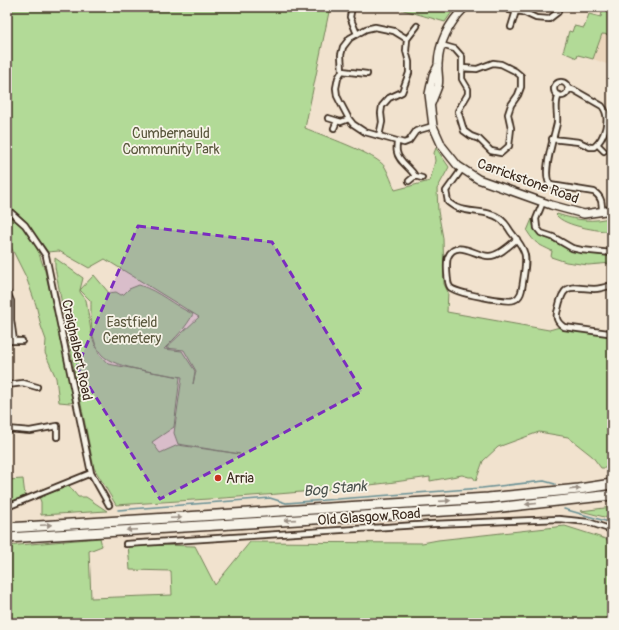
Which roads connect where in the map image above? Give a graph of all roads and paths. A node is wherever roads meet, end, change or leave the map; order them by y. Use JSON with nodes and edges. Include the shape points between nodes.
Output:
{"nodes":[{"id":1,"x":352,"y":7,"type":"edge"},
{"id":2,"x":465,"y":7,"type":"edge"},
{"id":3,"x":559,"y":7,"type":"edge"},
{"id":4,"x":509,"y":10,"type":"dead end"},
{"id":5,"x":516,"y":11,"type":"junction"},
{"id":6,"x":417,"y":26,"type":"dead end"},
{"id":7,"x":511,"y":27,"type":"dead end"},
{"id":8,"x":357,"y":34,"type":"junction"},
{"id":9,"x":407,"y":39,"type":"junction"},
{"id":10,"x":441,"y":45,"type":"junction"},
{"id":11,"x":462,"y":68,"type":"junction"},
{"id":12,"x":342,"y":71,"type":"junction"},
{"id":13,"x":367,"y":74,"type":"dead end"},
{"id":14,"x":568,"y":88,"type":"junction"},
{"id":15,"x":559,"y":95,"type":"junction"},
{"id":16,"x":328,"y":118,"type":"dead end"},
{"id":17,"x":349,"y":119,"type":"junction"},
{"id":18,"x":336,"y":121,"type":"junction"},
{"id":19,"x":433,"y":126,"type":"junction"},
{"id":20,"x":334,"y":128,"type":"dead end"},
{"id":21,"x":379,"y":136,"type":"junction"},
{"id":22,"x":552,"y":139,"type":"junction"},
{"id":23,"x":397,"y":142,"type":"junction"},
{"id":24,"x":597,"y":144,"type":"junction"},
{"id":25,"x":604,"y":151,"type":"dead end"},
{"id":26,"x":462,"y":169,"type":"junction"},
{"id":27,"x":415,"y":176,"type":"junction"},
{"id":28,"x":422,"y":178,"type":"dead end"},
{"id":29,"x":409,"y":181,"type":"dead end"},
{"id":30,"x":543,"y":202,"type":"junction"},
{"id":31,"x":7,"y":209,"type":"edge"},
{"id":32,"x":612,"y":210,"type":"edge"},
{"id":33,"x":602,"y":212,"type":"junction"},
{"id":34,"x":516,"y":239,"type":"junction"},
{"id":35,"x":612,"y":253,"type":"edge"},
{"id":36,"x":612,"y":285,"type":"edge"},
{"id":37,"x":7,"y":292,"type":"edge"},
{"id":38,"x":9,"y":302,"type":"edge"},
{"id":39,"x":612,"y":332,"type":"edge"},
{"id":40,"x":7,"y":341,"type":"edge"},
{"id":41,"x":14,"y":341,"type":"junction"},
{"id":42,"x":22,"y":341,"type":"dead end"},
{"id":43,"x":7,"y":385,"type":"edge"},
{"id":44,"x":37,"y":387,"type":"dead end"},
{"id":45,"x":7,"y":429,"type":"edge"},
{"id":46,"x":57,"y":437,"type":"dead end"},
{"id":47,"x":91,"y":473,"type":"junction"},
{"id":48,"x":612,"y":484,"type":"edge"},
{"id":49,"x":612,"y":495,"type":"edge"},
{"id":50,"x":109,"y":505,"type":"dead end"},
{"id":51,"x":7,"y":507,"type":"edge"},
{"id":52,"x":7,"y":528,"type":"edge"},
{"id":53,"x":612,"y":530,"type":"edge"},
{"id":54,"x":7,"y":538,"type":"edge"},
{"id":55,"x":126,"y":544,"type":"dead end"}],
"edges":[{"from":1,"to":8,"type":"street","via":[[350,17]]},
{"from":2,"to":10,"type":"street","name":"Carrickstone Road","via":[[450,25]]},
{"from":3,"to":5,"type":"street","via":[[558,12],[549,19],[536,18]]},
{"from":4,"to":5,"type":"street"},
{"from":5,"to":7,"type":"street"},
{"from":6,"to":9,"type":"street"},
{"from":8,"to":9,"type":"street","via":[[375,27],[394,31]]},
{"from":8,"to":12,"type":"street","via":[[343,47]]},
{"from":9,"to":21,"type":"street","via":[[409,73],[402,92],[389,98],[382,106]]},
{"from":10,"to":11,"type":"street","via":[[455,48],[462,57]]},
{"from":10,"to":19,"type":"street","name":"Carrickstone Road","via":[[438,66],[433,75],[429,94]]},
{"from":11,"to":11,"type":"street","via":[[462,79],[468,94],[458,111],[464,131],[479,139],[491,151],[500,153],[509,146],[511,128],[508,114],[510,105],[519,91],[521,76],[515,70],[501,64],[478,69]]},
{"from":12,"to":13,"type":"street"},
{"from":12,"to":17,"type":"street","via":[[336,88],[337,96]]},
{"from":14,"to":15,"type":"street","via":[[565,94]]},
{"from":14,"to":15,"type":"street","via":[[564,83],[556,84],[554,90]]},
{"from":14,"to":24,"type":"street","via":[[604,109],[605,129]]},
{"from":15,"to":22,"type":"street","via":[[556,100],[557,122]]},
{"from":16,"to":18,"type":"street"},
{"from":17,"to":18,"type":"street"},
{"from":17,"to":21,"type":"street","via":[[364,132]]},
{"from":18,"to":20,"type":"street"},
{"from":19,"to":23,"type":"street","via":[[416,131],[409,141]]},
{"from":19,"to":26,"type":"street","name":"Carrickstone Road","via":[[442,146]]},
{"from":21,"to":23,"type":"street"},
{"from":22,"to":24,"type":"street","via":[[579,142],[590,147]]},
{"from":22,"to":33,"type":"street","via":[[548,182],[551,185],[594,192],[599,195],[602,202]]},
{"from":23,"to":27,"type":"street","via":[[397,153]]},
{"from":24,"to":25,"type":"street"},
{"from":26,"to":30,"type":"street","name":"Carrickstone Road","via":[[487,182]]},
{"from":26,"to":34,"type":"street","via":[[446,190],[448,202],[457,208],[501,219]]},
{"from":27,"to":28,"type":"street"},
{"from":27,"to":29,"type":"street"},
{"from":30,"to":33,"type":"street","name":"Carrickstone Road","via":[[584,214]]},
{"from":30,"to":35,"type":"street","via":[[536,219],[537,228],[541,233],[572,248]]},
{"from":31,"to":47,"type":"street","name":"Craighalbert Road","via":[[25,225],[46,256]]},
{"from":32,"to":33,"type":"street","name":"Carrickstone Road"},
{"from":34,"to":34,"type":"street","via":[[523,247],[526,261],[521,293],[515,300],[479,296],[455,291],[450,287],[447,262],[452,252],[463,248],[489,256],[502,251]]},
{"from":36,"to":39,"type":"street","via":[[599,289],[574,286],[569,288],[560,299],[556,316],[564,327]]},
{"from":37,"to":38,"type":"street"},
{"from":38,"to":41,"type":"street"},
{"from":40,"to":41,"type":"street"},
{"from":41,"to":42,"type":"street"},
{"from":43,"to":44,"type":"street","via":[[23,383]]},
{"from":45,"to":46,"type":"street","via":[[30,431],[57,426]]},
{"from":47,"to":50,"type":"street","name":"Craighalbert Road"},
{"from":47,"to":51,"type":"street"},
{"from":52,"to":48,"type":"highway","one_way":true,"via":[[488,498]]},
{"from":49,"to":54,"type":"highway","one_way":true,"via":[[493,508]]},
{"from":53,"to":55,"type":"street","name":"Old Glasgow Road","via":[[588,522],[558,520],[432,524]]}]}
